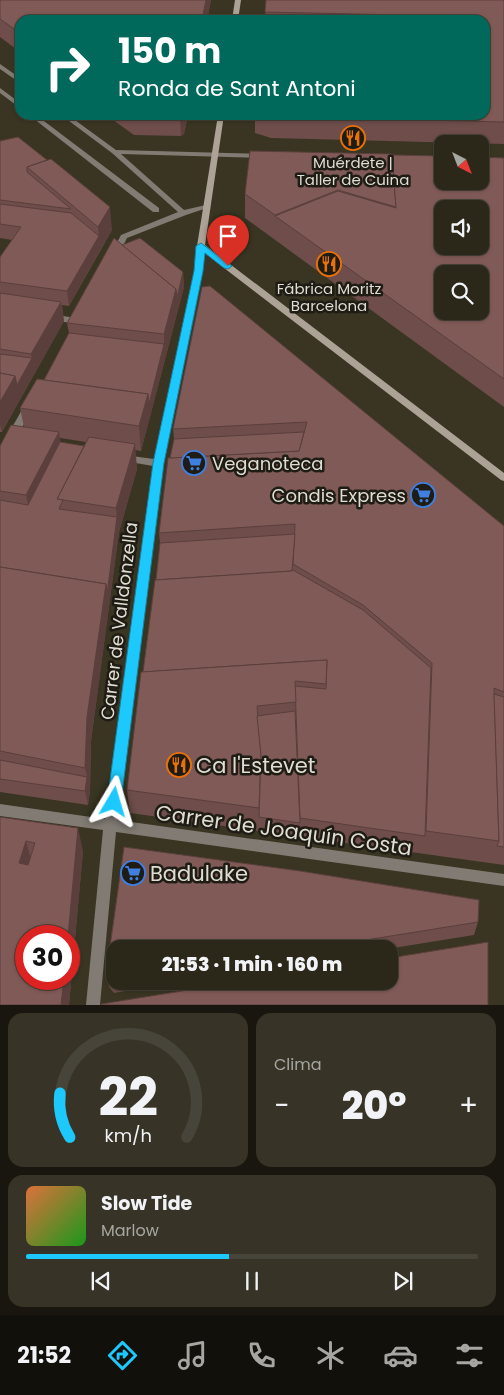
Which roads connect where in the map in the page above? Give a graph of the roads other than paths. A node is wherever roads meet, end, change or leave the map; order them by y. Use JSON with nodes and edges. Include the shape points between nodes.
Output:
{"nodes":[{"id":1,"x":238,"y":0,"type":"edge"},
{"id":2,"x":236,"y":15,"type":"edge"},
{"id":3,"x":0,"y":66,"type":"edge"},
{"id":4,"x":15,"y":77,"type":"edge"},
{"id":5,"x":0,"y":90,"type":"edge"},
{"id":6,"x":15,"y":102,"type":"edge"},
{"id":7,"x":39,"y":120,"type":"edge"},
{"id":8,"x":71,"y":120,"type":"edge"},
{"id":9,"x":220,"y":120,"type":"edge"},
{"id":10,"x":114,"y":152,"type":"junction"},
{"id":11,"x":215,"y":154,"type":"junction"},
{"id":12,"x":268,"y":156,"type":"edge"},
{"id":13,"x":206,"y":207,"type":"junction"},
{"id":14,"x":156,"y":210,"type":"dead end"},
{"id":15,"x":184,"y":213,"type":"junction"},
{"id":16,"x":201,"y":246,"type":"junction"},
{"id":17,"x":110,"y":262,"type":"edge"},
{"id":18,"x":81,"y":313,"type":"edge"},
{"id":19,"x":38,"y":315,"type":"edge"},
{"id":20,"x":76,"y":321,"type":"junction"},
{"id":21,"x":72,"y":330,"type":"edge"},
{"id":22,"x":34,"y":397,"type":"edge"},
{"id":23,"x":0,"y":437,"type":"edge"},
{"id":24,"x":15,"y":439,"type":"junction"},
{"id":25,"x":117,"y":456,"type":"edge"},
{"id":26,"x":0,"y":458,"type":"edge"},
{"id":27,"x":158,"y":463,"type":"junction"},
{"id":28,"x":504,"y":478,"type":"edge"},
{"id":29,"x":0,"y":810,"type":"edge"},
{"id":30,"x":110,"y":827,"type":"junction"},
{"id":31,"x":504,"y":880,"type":"edge"},
{"id":32,"x":93,"y":1005,"type":"edge"}],
"edges":[{"from":1,"to":2,"type":"street"},
{"from":3,"to":4,"type":"street"},
{"from":5,"to":6,"type":"street"},
{"from":7,"to":14,"type":"street"},
{"from":8,"to":10,"type":"street"},
{"from":9,"to":11,"type":"street"},
{"from":10,"to":11,"type":"street"},
{"from":10,"to":15,"type":"street"},
{"from":11,"to":12,"type":"street"},
{"from":11,"to":13,"type":"street"},
{"from":13,"to":15,"type":"street"},
{"from":13,"to":16,"type":"street"},
{"from":15,"to":17,"type":"street","via":[[124,237]]},
{"from":16,"to":27,"type":"street","name":"Carrer de Valldonzella","via":[[199,271]]},
{"from":16,"to":28,"type":"street"},
{"from":18,"to":20,"type":"street"},
{"from":19,"to":20,"type":"street"},
{"from":20,"to":21,"type":"street"},
{"from":22,"to":24,"type":"street"},
{"from":23,"to":24,"type":"street"},
{"from":24,"to":26,"type":"street"},
{"from":25,"to":27,"type":"street"},
{"from":27,"to":30,"type":"street","name":"Carrer de Valldonzella"},
{"from":29,"to":30,"type":"street","name":"Carrer de Joaquín Costa"},
{"from":30,"to":31,"type":"street","name":"Carrer de Joaquín Costa"},
{"from":30,"to":32,"type":"street","name":"Carrer de Valldonzella"}]}
